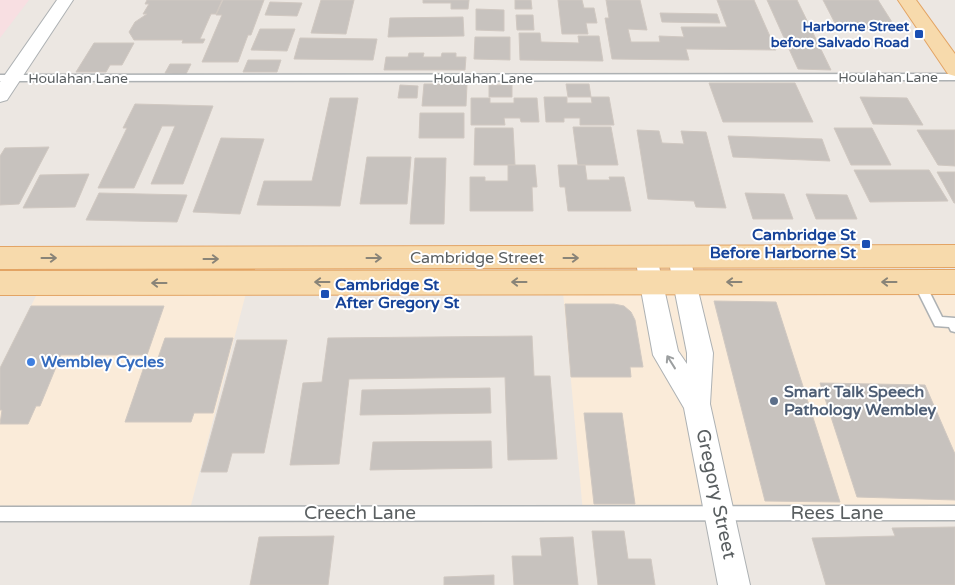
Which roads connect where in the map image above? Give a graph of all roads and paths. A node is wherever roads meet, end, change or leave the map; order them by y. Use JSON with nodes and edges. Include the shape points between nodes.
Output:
{"nodes":[{"id":1,"x":65,"y":0,"type":"edge"},
{"id":2,"x":907,"y":0,"type":"edge"},
{"id":3,"x":927,"y":0,"type":"edge"},
{"id":4,"x":955,"y":38,"type":"edge"},
{"id":5,"x":955,"y":69,"type":"edge"},
{"id":6,"x":955,"y":77,"type":"edge"},
{"id":7,"x":6,"y":78,"type":"edge"},
{"id":8,"x":0,"y":96,"type":"edge"},
{"id":9,"x":955,"y":256,"type":"edge"},
{"id":10,"x":0,"y":258,"type":"edge"},
{"id":11,"x":649,"y":270,"type":"junction"},
{"id":12,"x":681,"y":270,"type":"junction"},
{"id":13,"x":919,"y":282,"type":"junction"},
{"id":14,"x":955,"y":282,"type":"edge"},
{"id":15,"x":0,"y":283,"type":"edge"},
{"id":16,"x":954,"y":324,"type":"edge"},
{"id":17,"x":697,"y":404,"type":"junction"},
{"id":18,"x":955,"y":513,"type":"edge"},
{"id":19,"x":0,"y":514,"type":"edge"},
{"id":20,"x":720,"y":514,"type":"junction"},
{"id":21,"x":734,"y":585,"type":"edge"}],
"edges":[{"from":1,"to":7,"type":"street"},
{"from":2,"to":5,"type":"main road"},
{"from":3,"to":4,"type":"main road"},
{"from":6,"to":7,"type":"lane","name":"Houlahan Lane"},
{"from":7,"to":8,"type":"street"},
{"from":9,"to":12,"type":"main road","name":"Cambridge Street"},
{"from":10,"to":11,"type":"main road","name":"Cambridge Street","one_way":true},
{"from":11,"to":12,"type":"main road","name":"Cambridge Street"},
{"from":11,"to":15,"type":"main road","name":"Cambridge Street","one_way":true},
{"from":17,"to":11,"type":"street","name":"Gregory Street","one_way":true,"via":[[666,354]]},
{"from":13,"to":12,"type":"main road","name":"Cambridge Street","one_way":true},
{"from":12,"to":17,"type":"street","name":"Gregory Street","via":[[700,353]]},
{"from":13,"to":14,"type":"main road","name":"Cambridge Street"},
{"from":13,"to":16,"type":"lane","via":[[939,322]]},
{"from":17,"to":20,"type":"street","name":"Gregory Street"},
{"from":18,"to":20,"type":"lane","name":"Rees Lane"},
{"from":19,"to":20,"type":"lane","name":"Creech Lane"},
{"from":20,"to":21,"type":"street","name":"Gregory Street"}]}
